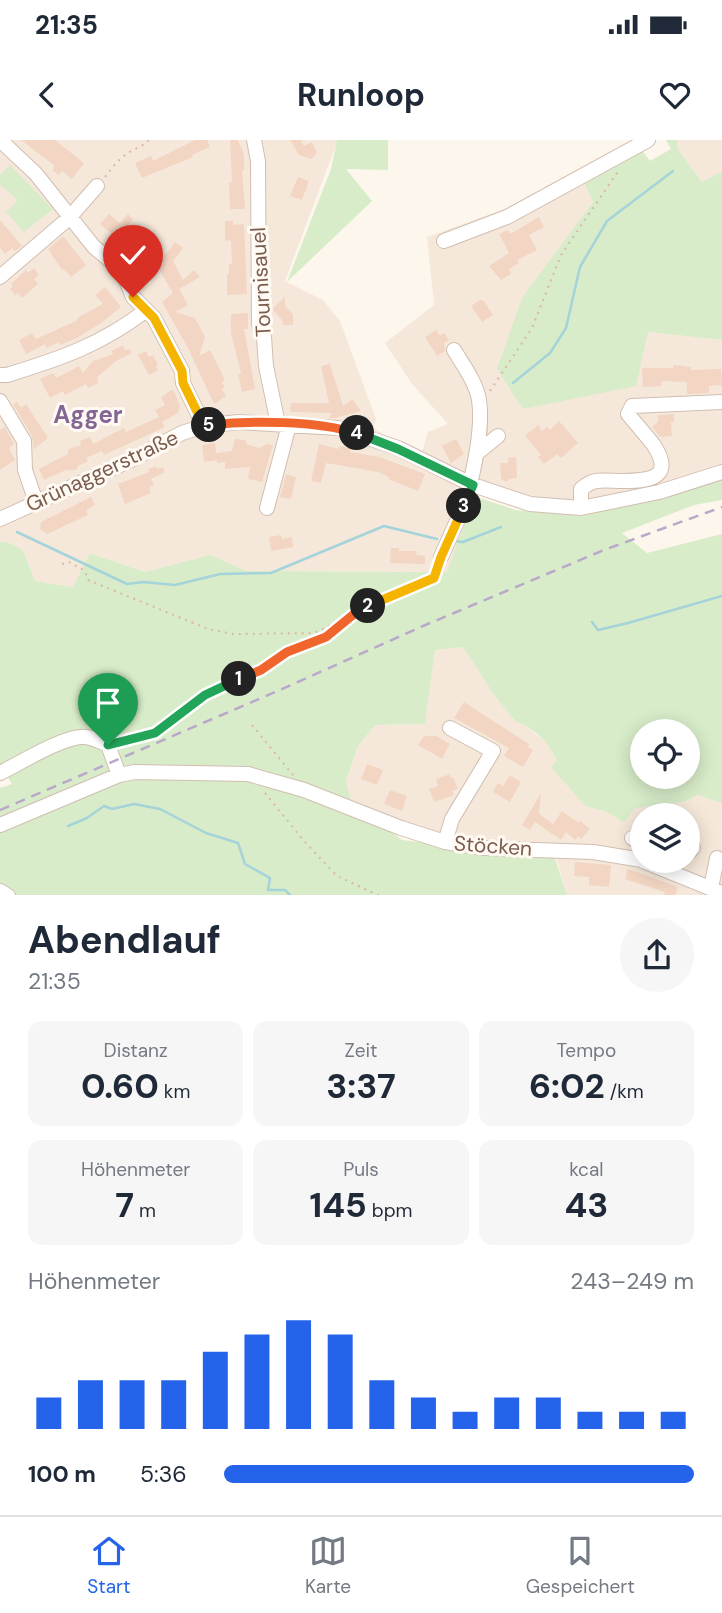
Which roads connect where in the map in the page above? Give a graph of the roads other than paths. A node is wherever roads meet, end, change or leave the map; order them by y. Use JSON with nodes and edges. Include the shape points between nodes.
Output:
{"nodes":[{"id":1,"x":0,"y":140,"type":"edge"},
{"id":2,"x":254,"y":140,"type":"edge"},
{"id":3,"x":648,"y":140,"type":"edge"},
{"id":4,"x":97,"y":186,"type":"road end"},
{"id":5,"x":69,"y":218,"type":"junction"},
{"id":6,"x":444,"y":241,"type":"dead end"},
{"id":7,"x":0,"y":276,"type":"edge"},
{"id":8,"x":145,"y":311,"type":"junction"},
{"id":9,"x":454,"y":350,"type":"dead end"},
{"id":10,"x":0,"y":375,"type":"edge"},
{"id":11,"x":0,"y":401,"type":"edge"},
{"id":12,"x":722,"y":402,"type":"edge"},
{"id":13,"x":284,"y":424,"type":"junction"},
{"id":14,"x":204,"y":426,"type":"junction"},
{"id":15,"x":498,"y":436,"type":"dead end"},
{"id":16,"x":477,"y":453,"type":"junction"},
{"id":17,"x":722,"y":472,"type":"edge"},
{"id":18,"x":471,"y":485,"type":"junction"},
{"id":19,"x":36,"y":502,"type":"junction"},
{"id":20,"x":267,"y":508,"type":"dead end"},
{"id":21,"x":581,"y":508,"type":"junction"},
{"id":22,"x":0,"y":519,"type":"edge"},
{"id":23,"x":441,"y":557,"type":"road end"},
{"id":24,"x":450,"y":728,"type":"dead end"},
{"id":25,"x":0,"y":773,"type":"edge"},
{"id":26,"x":119,"y":775,"type":"junction"},
{"id":27,"x":0,"y":825,"type":"edge"},
{"id":28,"x":445,"y":842,"type":"junction"},
{"id":29,"x":630,"y":858,"type":"edge"},
{"id":30,"x":717,"y":858,"type":"dead end"},
{"id":31,"x":687,"y":873,"type":"edge"},
{"id":32,"x":716,"y":890,"type":"edge"},
{"id":33,"x":0,"y":891,"type":"edge"},
{"id":34,"x":8,"y":895,"type":"edge"}],
"edges":[{"from":1,"to":5,"type":"street","via":[[36,174]]},
{"from":2,"to":13,"type":"street","name":"Tournisauel","via":[[259,324]]},
{"from":3,"to":6,"type":"street","via":[[507,217]]},
{"from":4,"to":5,"type":"street"},
{"from":5,"to":7,"type":"street"},
{"from":5,"to":8,"type":"street","via":[[116,265]]},
{"from":8,"to":10,"type":"street","via":[[98,343]]},
{"from":8,"to":14,"type":"street","via":[[154,318],[182,371],[183,383]]},
{"from":9,"to":16,"type":"street","via":[[479,400]]},
{"from":11,"to":19,"type":"street","via":[[24,441],[25,470]]},
{"from":12,"to":21,"type":"street","via":[[632,406],[628,414],[653,445],[660,459],[659,471],[630,482],[588,483],[581,489]]},
{"from":13,"to":14,"type":"street","name":"Grünaggerstraße"},
{"from":13,"to":18,"type":"street","name":"Grünaggerstraße","via":[[359,433]]},
{"from":13,"to":20,"type":"street"},
{"from":14,"to":19,"type":"street","name":"Grünaggerstraße"},
{"from":15,"to":16,"type":"street"},
{"from":16,"to":18,"type":"street"},
{"from":17,"to":21,"type":"street","name":"Grünaggerstraße","via":[[659,492]]},
{"from":18,"to":21,"type":"street","name":"Grünaggerstraße","via":[[530,504]]},
{"from":18,"to":23,"type":"street"},
{"from":19,"to":22,"type":"street","name":"Grünaggerstraße"},
{"from":24,"to":28,"type":"street","via":[[493,751],[452,819]]},
{"from":25,"to":26,"type":"street","via":[[82,736],[108,745]]},
{"from":26,"to":27,"type":"street","name":"Stöcken"},
{"from":26,"to":28,"type":"street","name":"Stöcken","via":[[248,774]]},
{"from":28,"to":29,"type":"street","name":"Stöcken"},
{"from":30,"to":32,"type":"street"},
{"from":31,"to":32,"type":"street","name":"Stöcken"},
{"from":33,"to":34,"type":"street"}]}
